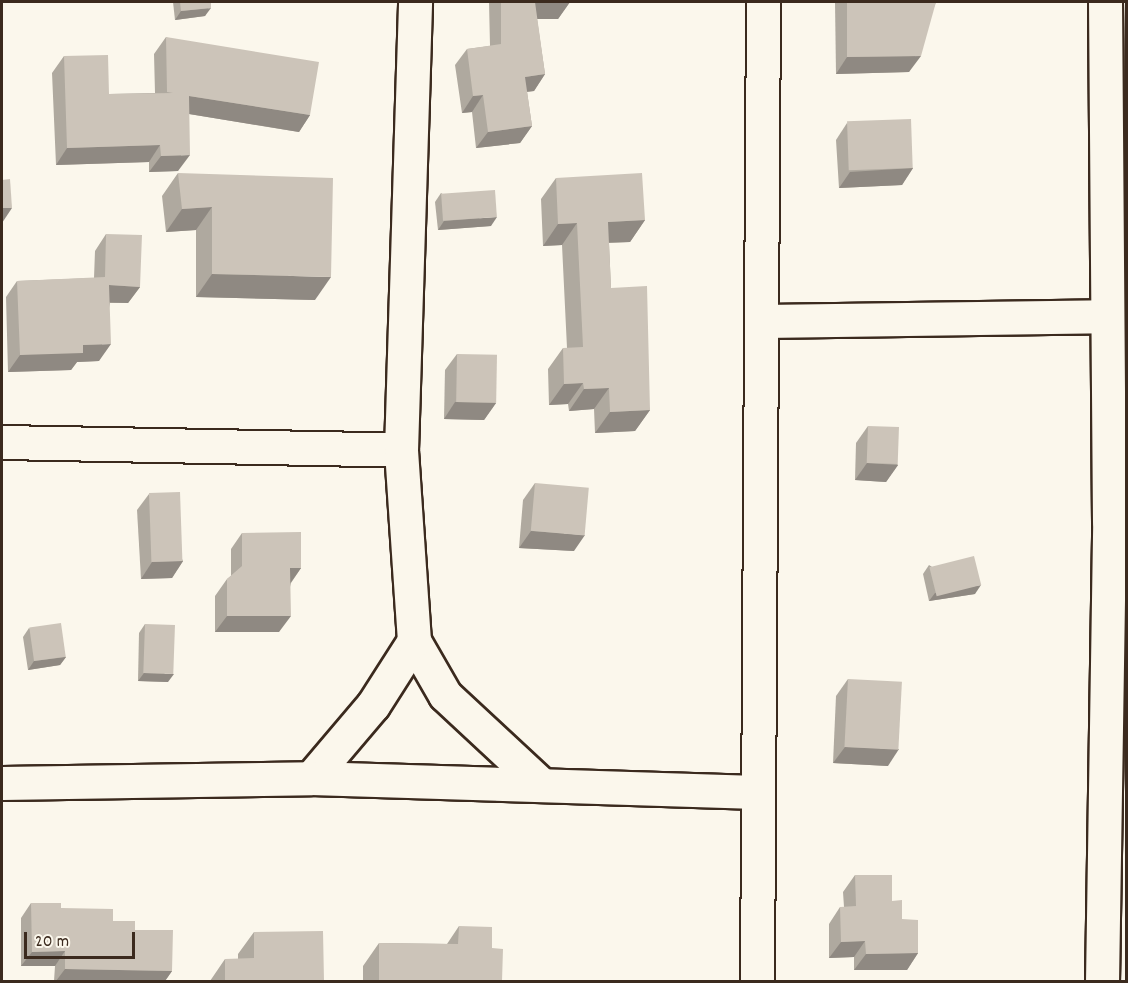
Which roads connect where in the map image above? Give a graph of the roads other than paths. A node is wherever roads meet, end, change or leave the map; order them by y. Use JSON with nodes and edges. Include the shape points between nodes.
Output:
{"nodes":[{"id":1,"x":415,"y":2,"type":"edge"},
{"id":2,"x":763,"y":2,"type":"edge"},
{"id":3,"x":1106,"y":2,"type":"edge"},
{"id":4,"x":1106,"y":316,"type":"junction"},
{"id":5,"x":762,"y":321,"type":"junction"},
{"id":6,"x":2,"y":442,"type":"edge"},
{"id":7,"x":401,"y":450,"type":"junction"},
{"id":8,"x":1118,"y":521,"type":"edge"},
{"id":9,"x":414,"y":641,"type":"junction"},
{"id":10,"x":310,"y":778,"type":"junction"},
{"id":11,"x":2,"y":783,"type":"edge"},
{"id":12,"x":542,"y":785,"type":"junction"},
{"id":13,"x":757,"y":792,"type":"junction"},
{"id":14,"x":757,"y":981,"type":"edge"},
{"id":15,"x":1101,"y":981,"type":"edge"}],
"edges":[{"from":1,"to":7,"type":"street"},
{"from":2,"to":5,"type":"street"},
{"from":3,"to":4,"type":"street"},
{"from":4,"to":5,"type":"street"},
{"from":4,"to":8,"type":"street"},
{"from":5,"to":13,"type":"street"},
{"from":6,"to":7,"type":"street"},
{"from":7,"to":9,"type":"street"},
{"from":8,"to":15,"type":"street"},
{"from":9,"to":10,"type":"street","via":[[373,705]]},
{"from":9,"to":12,"type":"street","via":[[445,695]]},
{"from":10,"to":11,"type":"street"},
{"from":10,"to":12,"type":"street"},
{"from":12,"to":13,"type":"street"},
{"from":13,"to":14,"type":"street"}]}
